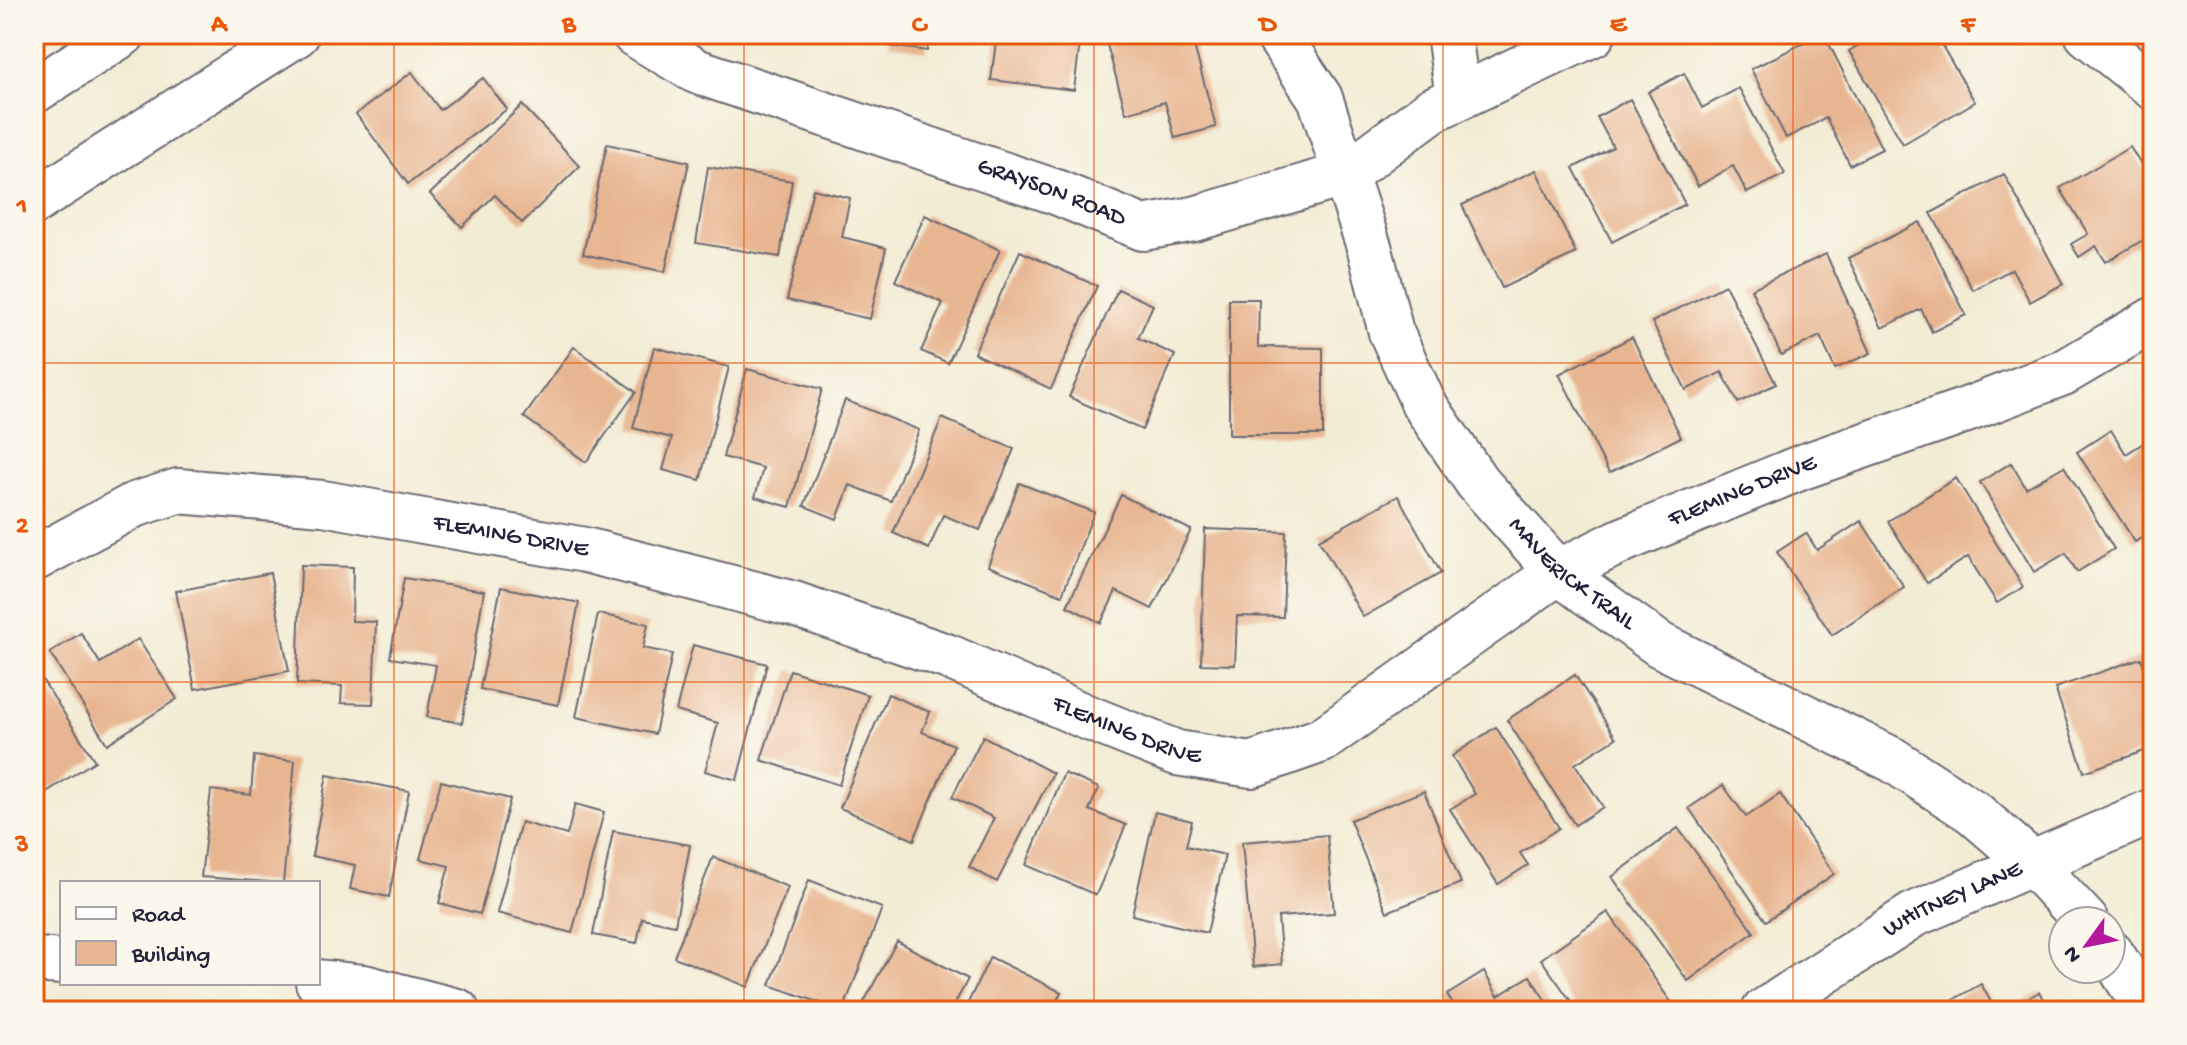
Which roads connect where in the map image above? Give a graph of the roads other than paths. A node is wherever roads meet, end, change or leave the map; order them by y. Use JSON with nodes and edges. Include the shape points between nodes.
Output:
{"nodes":[{"id":1,"x":123,"y":34,"type":"edge"},
{"id":2,"x":297,"y":34,"type":"edge"},
{"id":3,"x":634,"y":34,"type":"edge"},
{"id":4,"x":1277,"y":34,"type":"edge"},
{"id":5,"x":1449,"y":34,"type":"edge"},
{"id":6,"x":1593,"y":34,"type":"edge"},
{"id":7,"x":2087,"y":34,"type":"edge"},
{"id":8,"x":2153,"y":87,"type":"edge"},
{"id":9,"x":34,"y":91,"type":"edge"},
{"id":10,"x":1458,"y":97,"type":"junction"},
{"id":11,"x":1346,"y":174,"type":"junction"},
{"id":12,"x":34,"y":202,"type":"edge"},
{"id":13,"x":2153,"y":320,"type":"edge"},
{"id":14,"x":34,"y":559,"type":"edge"},
{"id":15,"x":1558,"y":572,"type":"junction"},
{"id":16,"x":2153,"y":811,"type":"edge"},
{"id":17,"x":2032,"y":863,"type":"junction"},
{"id":18,"x":2071,"y":905,"type":"edge"},
{"id":19,"x":34,"y":960,"type":"edge"},
{"id":20,"x":60,"y":962,"type":"edge"},
{"id":21,"x":2127,"y":978,"type":"edge"},
{"id":22,"x":320,"y":982,"type":"edge"},
{"id":23,"x":457,"y":1011,"type":"edge"},
{"id":24,"x":1764,"y":1011,"type":"edge"},
{"id":25,"x":2148,"y":1011,"type":"edge"}],
"edges":[{"from":1,"to":9,"type":"street"},
{"from":2,"to":12,"type":"street"},
{"from":3,"to":11,"type":"street","name":"GRAYSON ROAD","via":[[696,71],[1056,192],[1143,228],[1194,219]]},
{"from":4,"to":11,"type":"street","name":"MAVERICK TRAIL","via":[[1320,98]]},
{"from":5,"to":10,"type":"street"},
{"from":6,"to":10,"type":"street","name":"GRAYSON ROAD"},
{"from":7,"to":8,"type":"street"},
{"from":10,"to":11,"type":"street","name":"GRAYSON ROAD","via":[[1432,110]]},
{"from":11,"to":15,"type":"street","name":"MAVERICK TRAIL","via":[[1391,332],[1424,404],[1477,482]]},
{"from":13,"to":15,"type":"street","name":"FLEMING DRIVE","via":[[2063,373],[1802,467]]},
{"from":14,"to":15,"type":"street","name":"FLEMING DRIVE","via":[[134,505],[178,491],[323,503],[585,550],[794,604],[949,657],[1177,753],[1251,765],[1322,740]]},
{"from":15,"to":17,"type":"street","name":"MAVERICK TRAIL","via":[[1660,645],[1893,760],[1973,812]]},
{"from":16,"to":17,"type":"street","name":"WHITNEY LANE"},
{"from":17,"to":18,"type":"street","name":"MAVERICK TRAIL"},
{"from":17,"to":24,"type":"street","name":"WHITNEY LANE","via":[[1913,915]]},
{"from":19,"to":20,"type":"street"},
{"from":21,"to":25,"type":"street"},
{"from":22,"to":23,"type":"street","via":[[364,987]]}]}
